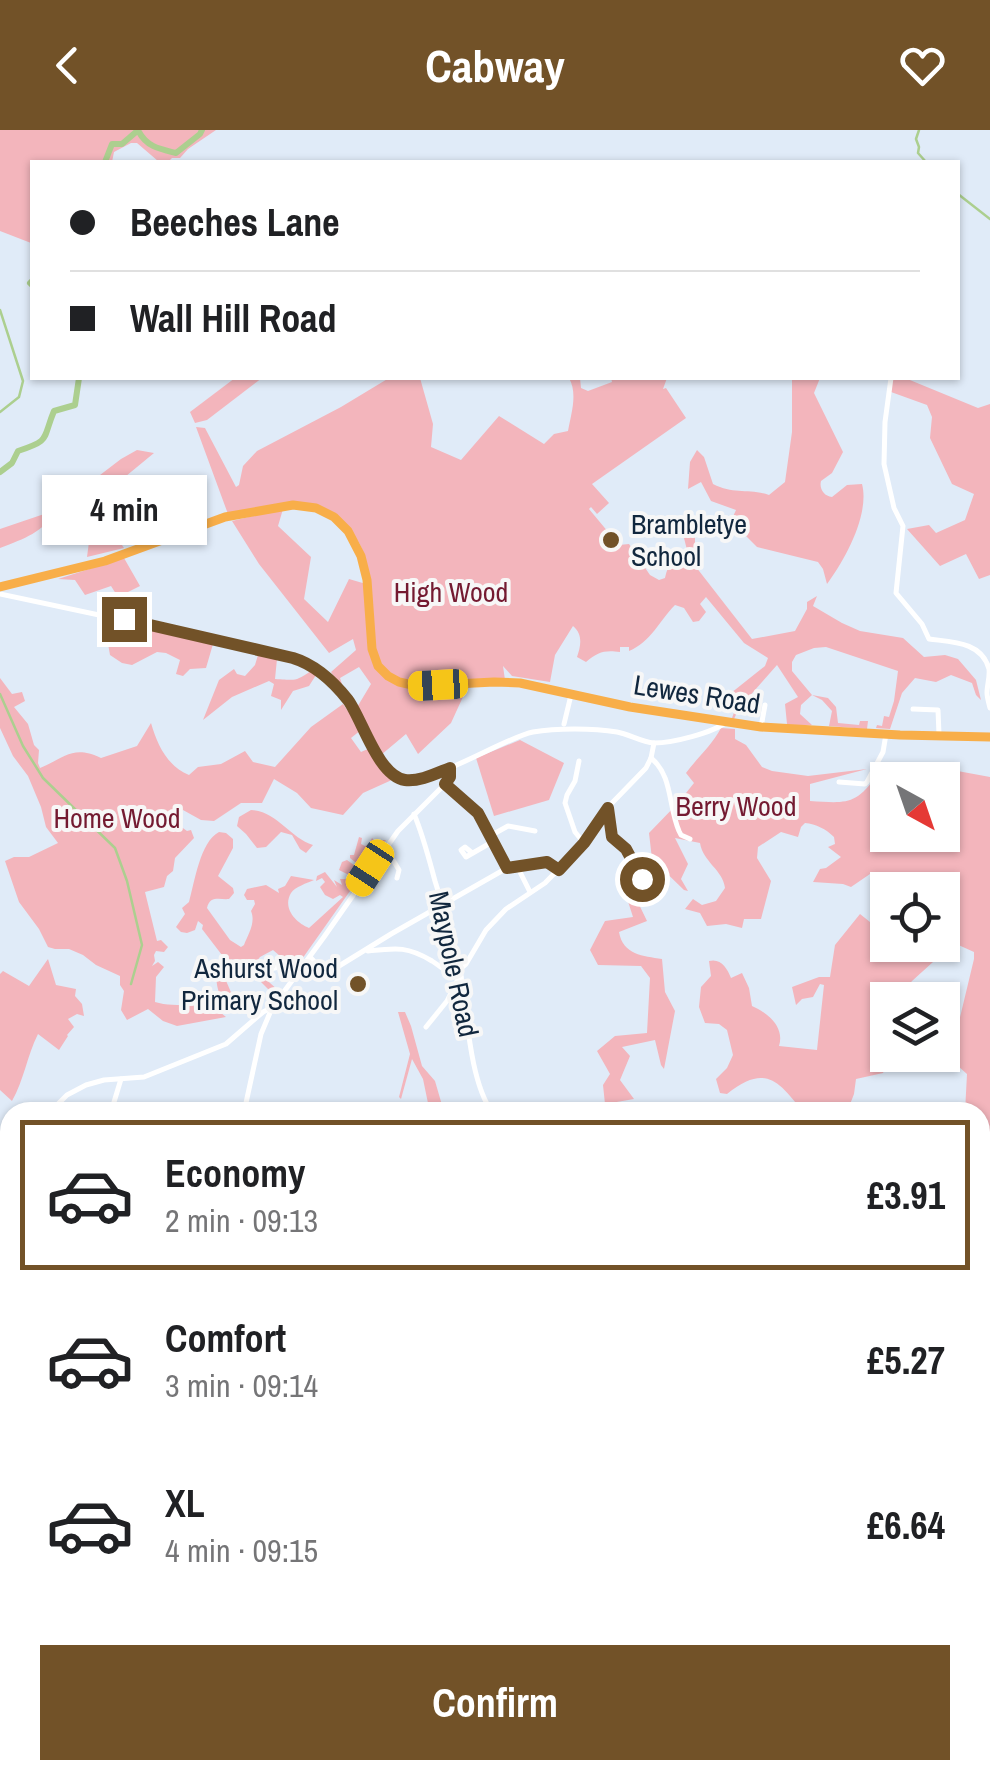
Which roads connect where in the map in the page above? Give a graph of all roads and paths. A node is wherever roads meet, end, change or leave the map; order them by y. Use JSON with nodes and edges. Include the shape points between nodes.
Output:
{"nodes":[{"id":1,"x":890,"y":380,"type":"edge"},
{"id":2,"x":0,"y":590,"type":"edge"},
{"id":3,"x":571,"y":695,"type":"junction"},
{"id":4,"x":765,"y":705,"type":"dead end"},
{"id":5,"x":990,"y":708,"type":"edge"},
{"id":6,"x":913,"y":709,"type":"dead end"},
{"id":7,"x":726,"y":722,"type":"junction"},
{"id":8,"x":566,"y":727,"type":"junction"},
{"id":9,"x":761,"y":727,"type":"junction"},
{"id":10,"x":886,"y":734,"type":"junction"},
{"id":11,"x":939,"y":737,"type":"junction"},
{"id":12,"x":990,"y":737,"type":"edge"},
{"id":13,"x":654,"y":743,"type":"junction"},
{"id":14,"x":651,"y":758,"type":"junction"},
{"id":15,"x":579,"y":761,"type":"dead end"},
{"id":16,"x":450,"y":768,"type":"junction"},
{"id":17,"x":839,"y":782,"type":"dead end"},
{"id":18,"x":445,"y":784,"type":"junction"},
{"id":19,"x":608,"y":808,"type":"junction"},
{"id":20,"x":414,"y":814,"type":"junction"},
{"id":21,"x":535,"y":831,"type":"dead end"},
{"id":22,"x":491,"y":838,"type":"junction"},
{"id":23,"x":690,"y":839,"type":"dead end"},
{"id":24,"x":584,"y":843,"type":"junction"},
{"id":25,"x":383,"y":850,"type":"junction"},
{"id":26,"x":471,"y":852,"type":"dead end"},
{"id":27,"x":517,"y":866,"type":"junction"},
{"id":28,"x":507,"y":868,"type":"junction"},
{"id":29,"x":559,"y":870,"type":"junction"},
{"id":30,"x":397,"y":878,"type":"dead end"},
{"id":31,"x":642,"y":879,"type":"dead end"},
{"id":32,"x":530,"y":892,"type":"junction"},
{"id":33,"x":443,"y":904,"type":"junction"},
{"id":34,"x":366,"y":950,"type":"junction"},
{"id":35,"x":310,"y":957,"type":"junction"},
{"id":36,"x":266,"y":974,"type":"dead end"},
{"id":37,"x":460,"y":975,"type":"junction"},
{"id":38,"x":296,"y":978,"type":"junction"},
{"id":39,"x":272,"y":1008,"type":"junction"},
{"id":40,"x":426,"y":1027,"type":"dead end"},
{"id":41,"x":121,"y":1079,"type":"junction"},
{"id":42,"x":61,"y":1102,"type":"edge"},
{"id":43,"x":114,"y":1102,"type":"edge"},
{"id":44,"x":246,"y":1102,"type":"edge"},
{"id":45,"x":486,"y":1102,"type":"edge"}],
"edges":[{"from":1,"to":5,"type":"street","via":[[884,464],[903,526],[896,594],[929,639],[962,643],[988,664]]},
{"from":2,"to":3,"type":"highway","name":"Lewes Road","via":[[225,517],[293,505],[316,508],[348,531],[360,556],[372,650],[388,676],[417,686],[520,682]]},
{"from":2,"to":16,"type":"street","via":[[309,664],[348,701],[370,745],[397,777],[412,780]]},
{"from":3,"to":7,"type":"highway","name":"Lewes Road"},
{"from":3,"to":8,"type":"street"},
{"from":4,"to":9,"type":"street"},
{"from":6,"to":11,"type":"street","via":[[938,710]]},
{"from":7,"to":9,"type":"highway","name":"Lewes Road"},
{"from":7,"to":13,"type":"street"},
{"from":8,"to":13,"type":"street"},
{"from":8,"to":16,"type":"street","via":[[518,736]]},
{"from":9,"to":10,"type":"highway","name":"Lewes Road"},
{"from":10,"to":11,"type":"highway","name":"Lewes Road"},
{"from":10,"to":17,"type":"street","via":[[867,782]]},
{"from":11,"to":12,"type":"highway","name":"Lewes Road"},
{"from":13,"to":14,"type":"street"},
{"from":14,"to":19,"type":"street"},
{"from":14,"to":23,"type":"street","via":[[666,777],[676,825]]},
{"from":15,"to":24,"type":"street","via":[[565,803]]},
{"from":16,"to":18,"type":"street"},
{"from":18,"to":20,"type":"street"},
{"from":18,"to":22,"type":"street","via":[[478,813]]},
{"from":19,"to":24,"type":"street"},
{"from":19,"to":31,"type":"street","via":[[612,837]]},
{"from":20,"to":25,"type":"street"},
{"from":20,"to":33,"type":"street","name":"Maypole Road"},
{"from":21,"to":22,"type":"street","via":[[508,826]]},
{"from":22,"to":26,"type":"street"},
{"from":22,"to":28,"type":"street"},
{"from":24,"to":29,"type":"street"},
{"from":25,"to":30,"type":"street","via":[[399,870]]},
{"from":25,"to":35,"type":"street"},
{"from":27,"to":28,"type":"street"},
{"from":27,"to":29,"type":"street","via":[[547,862]]},
{"from":27,"to":32,"type":"street"},
{"from":28,"to":33,"type":"street"},
{"from":29,"to":32,"type":"street"},
{"from":32,"to":37,"type":"street","via":[[486,930]]},
{"from":33,"to":34,"type":"street"},
{"from":33,"to":37,"type":"street","name":"Maypole Road"},
{"from":34,"to":35,"type":"street","via":[[326,974]]},
{"from":34,"to":37,"type":"street","via":[[406,948]]},
{"from":35,"to":38,"type":"street"},
{"from":36,"to":38,"type":"street","via":[[273,967]]},
{"from":37,"to":40,"type":"street"},
{"from":37,"to":45,"type":"street","name":"Maypole Road"},
{"from":38,"to":39,"type":"street"},
{"from":39,"to":41,"type":"street","via":[[226,1044],[144,1078]]},
{"from":39,"to":44,"type":"street"},
{"from":41,"to":42,"type":"street","via":[[74,1090]]},
{"from":41,"to":43,"type":"street"}]}
